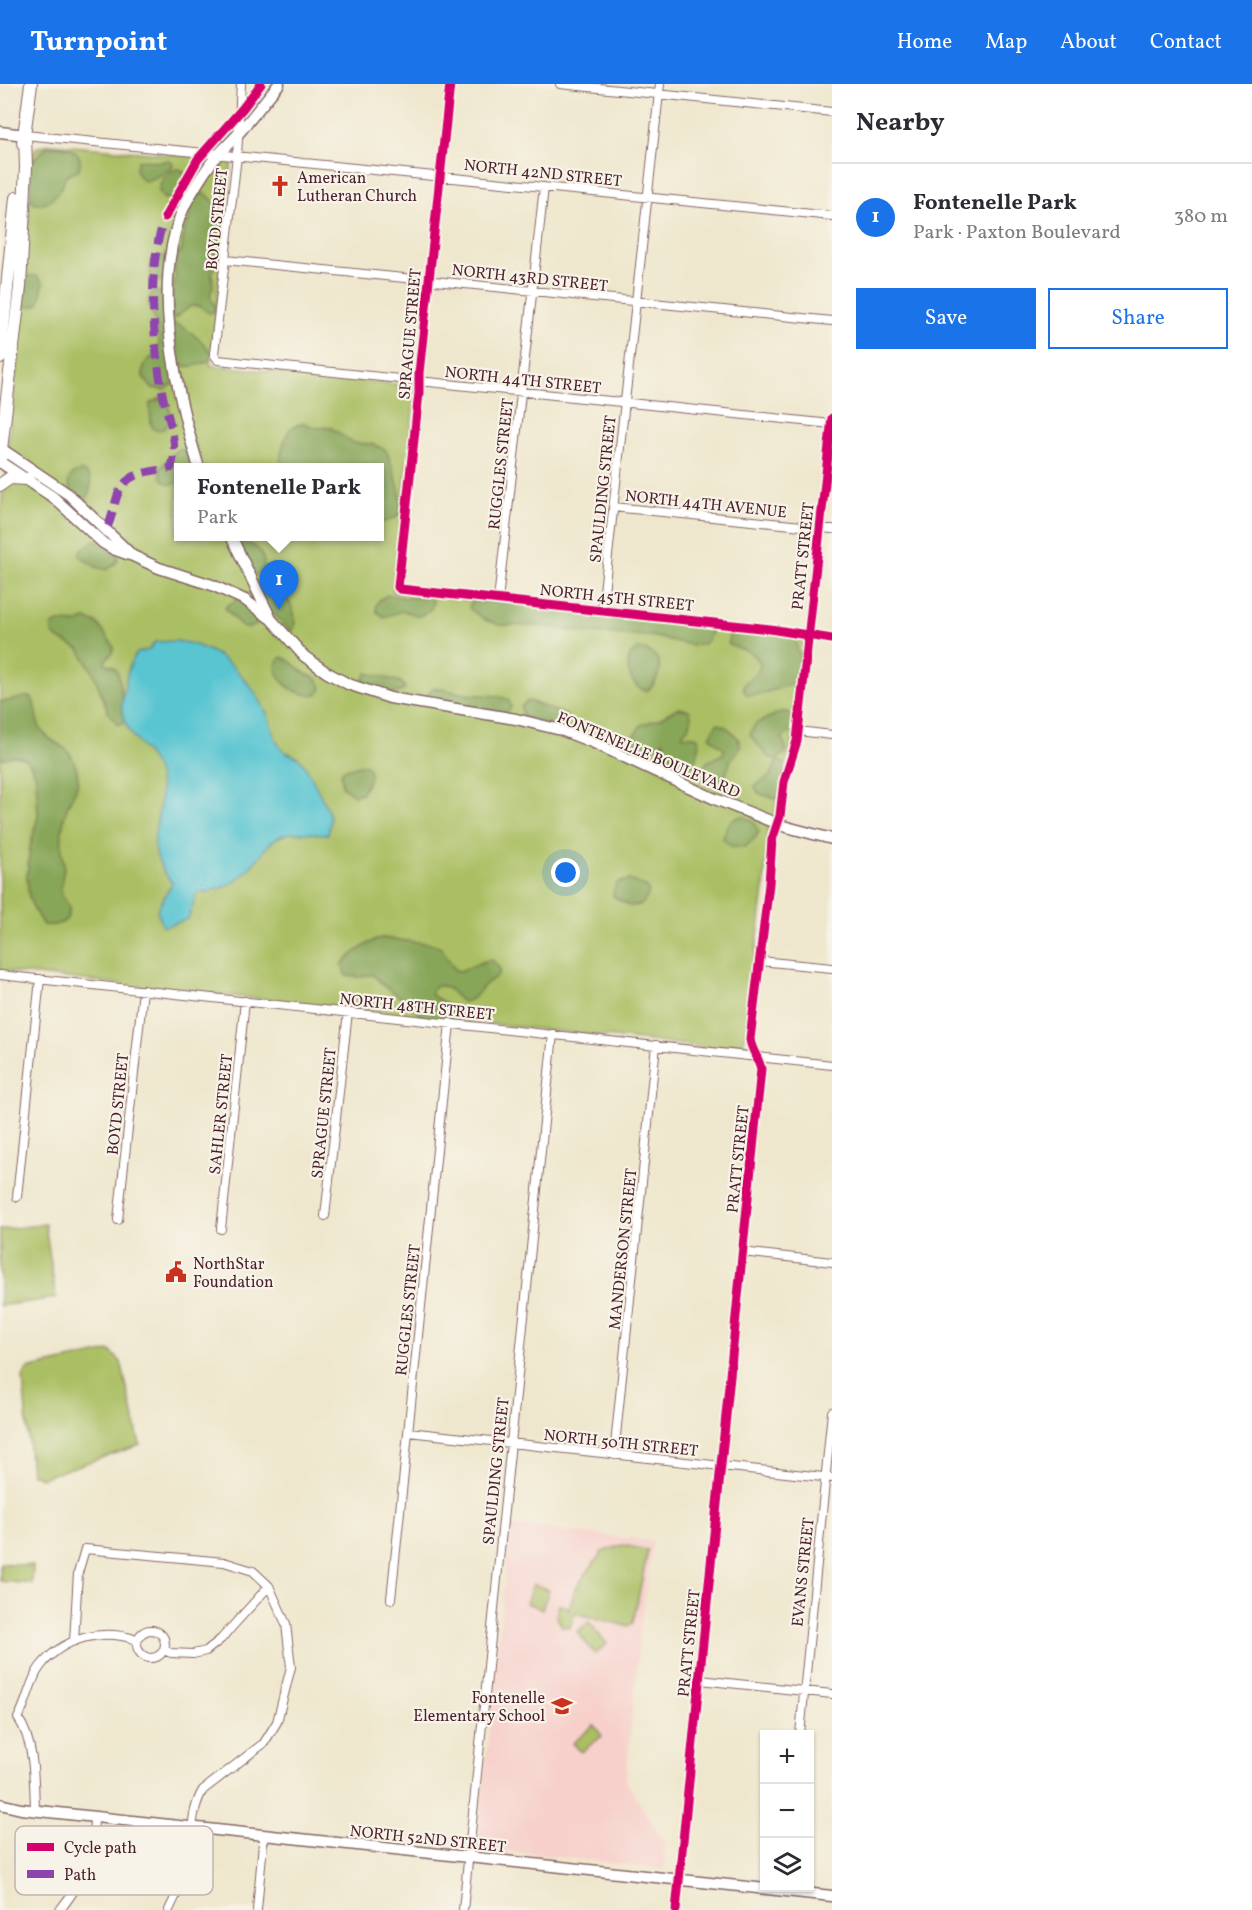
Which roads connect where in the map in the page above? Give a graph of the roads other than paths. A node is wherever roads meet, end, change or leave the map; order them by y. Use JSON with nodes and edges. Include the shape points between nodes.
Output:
{"nodes":[{"id":1,"x":31,"y":84,"type":"edge"},
{"id":2,"x":241,"y":84,"type":"edge"},
{"id":3,"x":279,"y":84,"type":"edge"},
{"id":4,"x":450,"y":84,"type":"edge"},
{"id":5,"x":560,"y":84,"type":"edge"},
{"id":6,"x":660,"y":84,"type":"edge"},
{"id":7,"x":659,"y":94,"type":"junction"},
{"id":8,"x":832,"y":112,"type":"edge"},
{"id":9,"x":0,"y":132,"type":"edge"},
{"id":10,"x":25,"y":135,"type":"junction"},
{"id":11,"x":238,"y":135,"type":"junction"},
{"id":12,"x":218,"y":155,"type":"junction"},
{"id":13,"x":237,"y":156,"type":"junction"},
{"id":14,"x":440,"y":177,"type":"junction"},
{"id":15,"x":544,"y":187,"type":"junction"},
{"id":16,"x":647,"y":198,"type":"junction"},
{"id":17,"x":832,"y":216,"type":"edge"},
{"id":18,"x":225,"y":260,"type":"junction"},
{"id":19,"x":429,"y":280,"type":"junction"},
{"id":20,"x":532,"y":291,"type":"junction"},
{"id":21,"x":636,"y":301,"type":"junction"},
{"id":22,"x":832,"y":321,"type":"edge"},
{"id":23,"x":215,"y":357,"type":"joint"},
{"id":24,"x":0,"y":358,"type":"edge"},
{"id":25,"x":419,"y":382,"type":"junction"},
{"id":26,"x":521,"y":392,"type":"junction"},
{"id":27,"x":625,"y":403,"type":"junction"},
{"id":28,"x":832,"y":418,"type":"edge"},
{"id":29,"x":831,"y":424,"type":"edge"},
{"id":30,"x":0,"y":454,"type":"edge"},
{"id":31,"x":198,"y":463,"type":"edge"},
{"id":32,"x":28,"y":479,"type":"junction"},
{"id":33,"x":0,"y":485,"type":"edge"},
{"id":34,"x":613,"y":507,"type":"junction"},
{"id":35,"x":820,"y":528,"type":"junction"},
{"id":36,"x":832,"y":529,"type":"edge"},
{"id":37,"x":233,"y":541,"type":"edge"},
{"id":38,"x":133,"y":556,"type":"junction"},
{"id":39,"x":255,"y":586,"type":"junction"},
{"id":40,"x":398,"y":587,"type":"joint"},
{"id":41,"x":245,"y":600,"type":"junction"},
{"id":42,"x":498,"y":600,"type":"junction"},
{"id":43,"x":602,"y":610,"type":"junction"},
{"id":44,"x":271,"y":619,"type":"junction"},
{"id":45,"x":808,"y":635,"type":"junction"},
{"id":46,"x":832,"y":639,"type":"edge"},
{"id":47,"x":798,"y":731,"type":"junction"},
{"id":48,"x":832,"y":735,"type":"edge"},
{"id":49,"x":777,"y":824,"type":"junction"},
{"id":50,"x":832,"y":839,"type":"edge"},
{"id":51,"x":760,"y":961,"type":"junction"},
{"id":52,"x":832,"y":968,"type":"edge"},
{"id":53,"x":0,"y":975,"type":"edge"},
{"id":54,"x":39,"y":979,"type":"junction"},
{"id":55,"x":143,"y":990,"type":"junction"},
{"id":56,"x":245,"y":1001,"type":"junction"},
{"id":57,"x":348,"y":1012,"type":"junction"},
{"id":58,"x":450,"y":1023,"type":"junction"},
{"id":59,"x":553,"y":1034,"type":"junction"},
{"id":60,"x":656,"y":1045,"type":"junction"},
{"id":61,"x":757,"y":1056,"type":"junction"},
{"id":62,"x":832,"y":1065,"type":"edge"},
{"id":63,"x":17,"y":1197,"type":"dead end"},
{"id":64,"x":326,"y":1216,"type":"dead end"},
{"id":65,"x":118,"y":1220,"type":"dead end"},
{"id":66,"x":221,"y":1229,"type":"dead end"},
{"id":67,"x":742,"y":1252,"type":"junction"},
{"id":68,"x":832,"y":1262,"type":"edge"},
{"id":69,"x":832,"y":1412,"type":"edge"},
{"id":70,"x":408,"y":1432,"type":"junction"},
{"id":71,"x":511,"y":1444,"type":"junction"},
{"id":72,"x":614,"y":1455,"type":"junction"},
{"id":73,"x":721,"y":1466,"type":"junction"},
{"id":74,"x":829,"y":1478,"type":"edge"},
{"id":75,"x":269,"y":1586,"type":"junction"},
{"id":76,"x":391,"y":1599,"type":"dead end"},
{"id":77,"x":137,"y":1640,"type":"junction"},
{"id":78,"x":74,"y":1641,"type":"junction"},
{"id":79,"x":164,"y":1650,"type":"junction"},
{"id":80,"x":700,"y":1680,"type":"junction"},
{"id":81,"x":804,"y":1691,"type":"junction"},
{"id":82,"x":832,"y":1694,"type":"edge"},
{"id":83,"x":800,"y":1730,"type":"edge"},
{"id":84,"x":0,"y":1804,"type":"edge"},
{"id":85,"x":21,"y":1809,"type":"junction"},
{"id":86,"x":0,"y":1810,"type":"edge"},
{"id":87,"x":35,"y":1810,"type":"junction"},
{"id":88,"x":94,"y":1817,"type":"junction"},
{"id":89,"x":93,"y":1826,"type":"edge"},
{"id":90,"x":174,"y":1826,"type":"edge"},
{"id":91,"x":192,"y":1826,"type":"edge"},
{"id":92,"x":213,"y":1830,"type":"edge"},
{"id":93,"x":266,"y":1836,"type":"junction"},
{"id":94,"x":469,"y":1857,"type":"junction"},
{"id":95,"x":679,"y":1880,"type":"junction"},
{"id":96,"x":760,"y":1887,"type":"edge"},
{"id":97,"x":805,"y":1892,"type":"edge"},
{"id":98,"x":72,"y":1895,"type":"edge"},
{"id":99,"x":176,"y":1895,"type":"edge"},
{"id":100,"x":832,"y":1896,"type":"edge"},
{"id":101,"x":60,"y":1910,"type":"edge"},
{"id":102,"x":169,"y":1910,"type":"edge"},
{"id":103,"x":257,"y":1910,"type":"edge"},
{"id":104,"x":464,"y":1910,"type":"edge"},
{"id":105,"x":676,"y":1910,"type":"edge"}],
"edges":[{"from":1,"to":10,"type":"main road"},
{"from":2,"to":11,"type":"street","name":"BOYD STREET"},
{"from":3,"to":11,"type":"main road"},
{"from":4,"to":14,"type":"street","name":"SPRAGUE STREET"},
{"from":5,"to":7,"type":"street"},
{"from":6,"to":7,"type":"street","name":"SPAULDING STREET"},
{"from":7,"to":8,"type":"street"},
{"from":7,"to":16,"type":"street","name":"SPAULDING STREET"},
{"from":9,"to":10,"type":"main road","name":"NORTH 42ND STREET"},
{"from":10,"to":12,"type":"street","name":"NORTH 42ND STREET"},
{"from":10,"to":24,"type":"main road"},
{"from":10,"to":30,"type":"main road","via":[[21,276]]},
{"from":11,"to":12,"type":"main road"},
{"from":11,"to":13,"type":"street","name":"BOYD STREET"},
{"from":12,"to":13,"type":"street","name":"NORTH 42ND STREET"},
{"from":12,"to":31,"type":"main road","via":[[186,204],[170,267],[174,370]]},
{"from":13,"to":14,"type":"street","name":"NORTH 42ND STREET"},
{"from":13,"to":18,"type":"street","name":"BOYD STREET"},
{"from":14,"to":15,"type":"street","name":"NORTH 42ND STREET"},
{"from":14,"to":19,"type":"street","name":"SPRAGUE STREET"},
{"from":15,"to":16,"type":"street","name":"NORTH 42ND STREET"},
{"from":15,"to":20,"type":"street","name":"RUGGLES STREET"},
{"from":16,"to":17,"type":"street","name":"NORTH 42ND STREET"},
{"from":16,"to":21,"type":"street","name":"SPAULDING STREET"},
{"from":18,"to":19,"type":"street","name":"NORTH 43RD STREET"},
{"from":18,"to":23,"type":"street","name":"BOYD STREET"},
{"from":19,"to":20,"type":"street","name":"NORTH 43RD STREET"},
{"from":19,"to":25,"type":"street","name":"SPRAGUE STREET"},
{"from":20,"to":21,"type":"street","name":"NORTH 43RD STREET"},
{"from":20,"to":26,"type":"street","name":"RUGGLES STREET"},
{"from":21,"to":22,"type":"street","name":"NORTH 43RD STREET"},
{"from":21,"to":27,"type":"street","name":"SPAULDING STREET"},
{"from":23,"to":25,"type":"street","name":"NORTH 44TH STREET","via":[[221,362]]},
{"from":25,"to":26,"type":"street","name":"NORTH 44TH STREET"},
{"from":25,"to":40,"type":"street","name":"SPRAGUE STREET"},
{"from":26,"to":27,"type":"street","name":"NORTH 44TH STREET"},
{"from":26,"to":42,"type":"street","name":"RUGGLES STREET"},
{"from":27,"to":29,"type":"street","name":"NORTH 44TH STREET"},
{"from":27,"to":34,"type":"street","name":"SPAULDING STREET"},
{"from":28,"to":29,"type":"street","name":"PRATT STREET"},
{"from":29,"to":35,"type":"street","name":"PRATT STREET"},
{"from":30,"to":32,"type":"main road","name":"FONTENELLE BOULEVARD"},
{"from":30,"to":38,"type":"main road","name":"FONTENELLE BOULEVARD","via":[[68,494]]},
{"from":32,"to":33,"type":"main road","via":[[7,479]]},
{"from":32,"to":38,"type":"main road","name":"FONTENELLE BOULEVARD","via":[[101,542]]},
{"from":34,"to":35,"type":"street","name":"NORTH 44TH AVENUE"},
{"from":34,"to":43,"type":"street","name":"SPAULDING STREET"},
{"from":35,"to":36,"type":"street","name":"NORTH 44TH AVENUE"},
{"from":35,"to":45,"type":"street","name":"PRATT STREET"},
{"from":37,"to":39,"type":"main road"},
{"from":38,"to":41,"type":"main road","name":"FONTENELLE BOULEVARD"},
{"from":39,"to":41,"type":"main road","via":[[252,596]]},
{"from":39,"to":44,"type":"main road"},
{"from":40,"to":42,"type":"street","name":"NORTH 45TH STREET"},
{"from":41,"to":44,"type":"main road","name":"FONTENELLE BOULEVARD"},
{"from":42,"to":43,"type":"street","name":"NORTH 45TH STREET"},
{"from":43,"to":45,"type":"street","name":"NORTH 45TH STREET"},
{"from":44,"to":49,"type":"main road","name":"FONTENELLE BOULEVARD","via":[[304,656],[356,687],[402,700],[561,730]]},
{"from":45,"to":46,"type":"street","name":"NORTH 45TH STREET"},
{"from":45,"to":47,"type":"street","name":"PRATT STREET"},
{"from":47,"to":48,"type":"street"},
{"from":47,"to":49,"type":"street","name":"PRATT STREET"},
{"from":49,"to":50,"type":"main road","name":"FONTENELLE BOULEVARD"},
{"from":49,"to":51,"type":"street","name":"PRATT STREET"},
{"from":51,"to":52,"type":"street"},
{"from":51,"to":61,"type":"street","name":"PRATT STREET","via":[[750,1039]]},
{"from":53,"to":54,"type":"street","name":"NORTH 48TH STREET"},
{"from":54,"to":55,"type":"street","name":"NORTH 48TH STREET"},
{"from":54,"to":63,"type":"street"},
{"from":55,"to":56,"type":"street","name":"NORTH 48TH STREET"},
{"from":55,"to":65,"type":"street","name":"BOYD STREET"},
{"from":56,"to":57,"type":"street","name":"NORTH 48TH STREET"},
{"from":56,"to":66,"type":"street","name":"SAHLER STREET"},
{"from":57,"to":58,"type":"street","name":"NORTH 48TH STREET"},
{"from":57,"to":64,"type":"street","name":"SPRAGUE STREET"},
{"from":58,"to":59,"type":"street","name":"NORTH 48TH STREET"},
{"from":58,"to":70,"type":"street","name":"RUGGLES STREET"},
{"from":59,"to":60,"type":"street","name":"NORTH 48TH STREET"},
{"from":59,"to":71,"type":"street","name":"SPAULDING STREET"},
{"from":60,"to":61,"type":"street","name":"NORTH 48TH STREET"},
{"from":60,"to":72,"type":"street","name":"MANDERSON STREET"},
{"from":61,"to":62,"type":"street","name":"NORTH 48TH STREET"},
{"from":61,"to":67,"type":"street","name":"PRATT STREET","via":[[761,1069]]},
{"from":67,"to":68,"type":"street"},
{"from":67,"to":73,"type":"street","name":"PRATT STREET"},
{"from":69,"to":74,"type":"street","name":"EVANS STREET"},
{"from":70,"to":71,"type":"street","name":"NORTH 50TH STREET"},
{"from":70,"to":76,"type":"street","name":"RUGGLES STREET"},
{"from":71,"to":72,"type":"street","name":"NORTH 50TH STREET"},
{"from":71,"to":94,"type":"street","name":"SPAULDING STREET"},
{"from":72,"to":73,"type":"street","name":"NORTH 50TH STREET"},
{"from":73,"to":74,"type":"street","name":"NORTH 50TH STREET"},
{"from":73,"to":80,"type":"street","name":"PRATT STREET"},
{"from":74,"to":81,"type":"street","name":"EVANS STREET"},
{"from":75,"to":78,"type":"street","via":[[253,1570],[224,1562],[85,1549],[78,1573]]},
{"from":75,"to":79,"type":"street","via":[[206,1651],[193,1654]]},
{"from":75,"to":91,"type":"street","via":[[286,1624],[291,1667],[285,1699],[264,1743],[203,1790],[196,1800]]},
{"from":77,"to":78,"type":"street","via":[[98,1634]]},
{"from":77,"to":79,"type":"street","via":[[138,1649],[147,1658]]},
{"from":77,"to":79,"type":"street","via":[[146,1631],[157,1631],[164,1638]]},
{"from":78,"to":87,"type":"street","via":[[40,1667],[18,1719],[24,1726],[30,1752]]},
{"from":80,"to":81,"type":"street"},
{"from":80,"to":95,"type":"street","name":"PRATT STREET"},
{"from":81,"to":82,"type":"street"},
{"from":81,"to":83,"type":"street","name":"EVANS STREET"},
{"from":84,"to":85,"type":"main road","name":"NORTH 52ND STREET"},
{"from":85,"to":86,"type":"main road","name":"NORTH 52ND STREET"},
{"from":85,"to":87,"type":"main road","name":"NORTH 52ND STREET"},
{"from":87,"to":88,"type":"main road","name":"NORTH 52ND STREET"},
{"from":88,"to":89,"type":"street"},
{"from":88,"to":90,"type":"main road","name":"NORTH 52ND STREET"},
{"from":92,"to":93,"type":"main road","name":"NORTH 52ND STREET"},
{"from":93,"to":94,"type":"main road","name":"NORTH 52ND STREET"},
{"from":93,"to":103,"type":"street"},
{"from":94,"to":95,"type":"main road","name":"NORTH 52ND STREET"},
{"from":94,"to":104,"type":"street","name":"SPAULDING STREET"},
{"from":95,"to":96,"type":"main road","name":"NORTH 52ND STREET"},
{"from":95,"to":105,"type":"street","name":"PRATT STREET"},
{"from":97,"to":100,"type":"main road","name":"NORTH 52ND STREET"},
{"from":98,"to":101,"type":"street"},
{"from":99,"to":102,"type":"street"}]}
